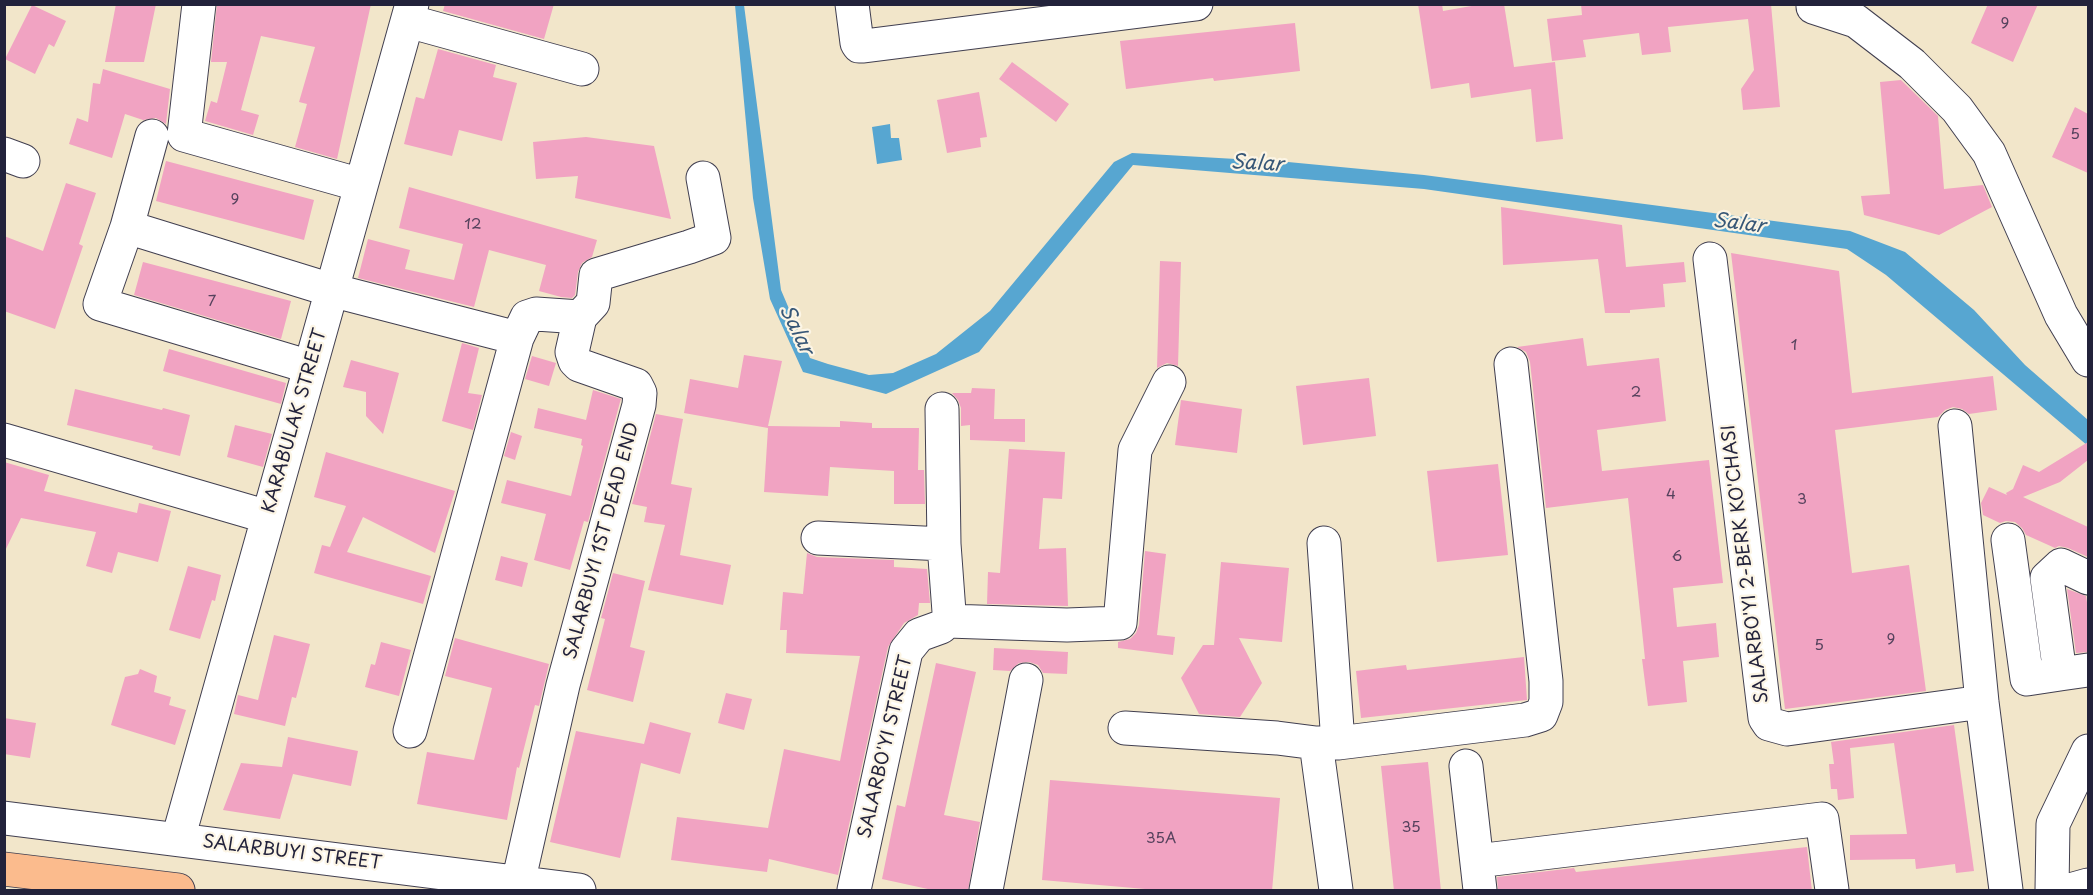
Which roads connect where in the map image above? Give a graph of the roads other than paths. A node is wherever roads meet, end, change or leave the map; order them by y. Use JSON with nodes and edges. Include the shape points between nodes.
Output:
{"nodes":[{"id":1,"x":199,"y":4,"type":"edge"},
{"id":2,"x":852,"y":4,"type":"edge"},
{"id":3,"x":1196,"y":4,"type":"edge"},
{"id":4,"x":1813,"y":6,"type":"edge"},
{"id":5,"x":1098,"y":10,"type":"edge"},
{"id":6,"x":410,"y":13,"type":"edge"},
{"id":7,"x":582,"y":69,"type":"dead end"},
{"id":8,"x":152,"y":136,"type":"dead end"},
{"id":9,"x":703,"y":178,"type":"dead end"},
{"id":10,"x":361,"y":184,"type":"junction"},
{"id":11,"x":127,"y":227,"type":"junction"},
{"id":12,"x":1710,"y":259,"type":"dead end"},
{"id":13,"x":331,"y":290,"type":"junction"},
{"id":14,"x":580,"y":317,"type":"junction"},
{"id":15,"x":517,"y":338,"type":"junction"},
{"id":16,"x":2088,"y":360,"type":"edge"},
{"id":17,"x":1511,"y":364,"type":"dead end"},
{"id":18,"x":310,"y":367,"type":"junction"},
{"id":19,"x":1169,"y":382,"type":"dead end"},
{"id":20,"x":942,"y":409,"type":"dead end"},
{"id":21,"x":1955,"y":426,"type":"dead end"},
{"id":22,"x":4,"y":440,"type":"edge"},
{"id":23,"x":268,"y":517,"type":"junction"},
{"id":24,"x":818,"y":538,"type":"dead end"},
{"id":25,"x":2008,"y":540,"type":"dead end"},
{"id":26,"x":1324,"y":543,"type":"dead end"},
{"id":27,"x":944,"y":544,"type":"junction"},
{"id":28,"x":2088,"y":578,"type":"edge"},
{"id":29,"x":948,"y":621,"type":"junction"},
{"id":30,"x":2074,"y":672,"type":"edge"},
{"id":31,"x":1026,"y":680,"type":"dead end"},
{"id":32,"x":1982,"y":702,"type":"junction"},
{"id":33,"x":1125,"y":728,"type":"dead end"},
{"id":34,"x":410,"y":731,"type":"dead end"},
{"id":35,"x":1327,"y":743,"type":"junction"},
{"id":36,"x":2088,"y":751,"type":"edge"},
{"id":37,"x":1466,"y":766,"type":"dead end"},
{"id":38,"x":4,"y":818,"type":"edge"},
{"id":39,"x":178,"y":838,"type":"junction"},
{"id":40,"x":4,"y":869,"type":"edge"},
{"id":41,"x":1478,"y":876,"type":"edge"},
{"id":42,"x":518,"y":882,"type":"junction"},
{"id":43,"x":2088,"y":885,"type":"edge"},
{"id":44,"x":178,"y":891,"type":"edge"},
{"id":45,"x":579,"y":891,"type":"edge"},
{"id":46,"x":854,"y":891,"type":"edge"},
{"id":47,"x":986,"y":891,"type":"edge"},
{"id":48,"x":1336,"y":891,"type":"edge"},
{"id":49,"x":1832,"y":891,"type":"edge"},
{"id":50,"x":2006,"y":891,"type":"edge"},
{"id":51,"x":2052,"y":891,"type":"edge"},
{"id":52,"x":2070,"y":891,"type":"edge"}],
"edges":[{"from":1,"to":10,"type":"street","via":[[184,135]]},
{"from":2,"to":5,"type":"street","via":[[859,46]]},
{"from":3,"to":5,"type":"street"},
{"from":4,"to":16,"type":"street","via":[[1856,21],[1912,64],[1957,109],[1989,153],[2061,315]]},
{"from":6,"to":7,"type":"street"},
{"from":6,"to":10,"type":"street","name":"KARABULAK STREET"},
{"from":8,"to":11,"type":"street"},
{"from":9,"to":14,"type":"street","via":[[714,238],[597,275],[593,303]]},
{"from":10,"to":13,"type":"street","name":"KARABULAK STREET"},
{"from":11,"to":13,"type":"street"},
{"from":11,"to":18,"type":"street","via":[[100,304]]},
{"from":12,"to":32,"type":"street","name":"SALARBO'YI 2-BERK KO'CHASI","via":[[1765,718],[1769,724],[1787,729]]},
{"from":13,"to":15,"type":"street"},
{"from":13,"to":18,"type":"street","name":"KARABULAK STREET"},
{"from":14,"to":15,"type":"street","via":[[527,317]]},
{"from":14,"to":42,"type":"street","name":"SALARBUYI 1ST DEAD END","via":[[573,352],[575,361],[636,385],[639,405],[563,686]]},
{"from":15,"to":34,"type":"street"},
{"from":17,"to":35,"type":"street","via":[[1546,681],[1546,702],[1541,715]]},
{"from":18,"to":23,"type":"street","name":"KARABULAK STREET"},
{"from":19,"to":29,"type":"street","via":[[1135,450],[1120,623]]},
{"from":20,"to":27,"type":"street"},
{"from":21,"to":32,"type":"street"},
{"from":22,"to":23,"type":"street"},
{"from":23,"to":39,"type":"street","name":"KARABULAK STREET"},
{"from":24,"to":27,"type":"street"},
{"from":25,"to":30,"type":"street","via":[[2027,680]]},
{"from":26,"to":35,"type":"street"},
{"from":27,"to":29,"type":"street"},
{"from":28,"to":30,"type":"street","via":[[2061,566],[2047,578]]},
{"from":29,"to":46,"type":"street","name":"SALARBO'YI STREET","via":[[919,635],[906,651]]},
{"from":31,"to":47,"type":"street"},
{"from":32,"to":50,"type":"street"},
{"from":33,"to":35,"type":"street"},
{"from":35,"to":48,"type":"street"},
{"from":36,"to":51,"type":"street","via":[[2053,824]]},
{"from":37,"to":41,"type":"street"},
{"from":38,"to":39,"type":"street","name":"SALARBUYI STREET"},
{"from":39,"to":42,"type":"street","name":"SALARBUYI STREET"},
{"from":40,"to":44,"type":"highway"},
{"from":41,"to":49,"type":"street","via":[[1822,819]]},
{"from":42,"to":45,"type":"street","name":"SALARBUYI STREET"},
{"from":43,"to":52,"type":"street"}]}
